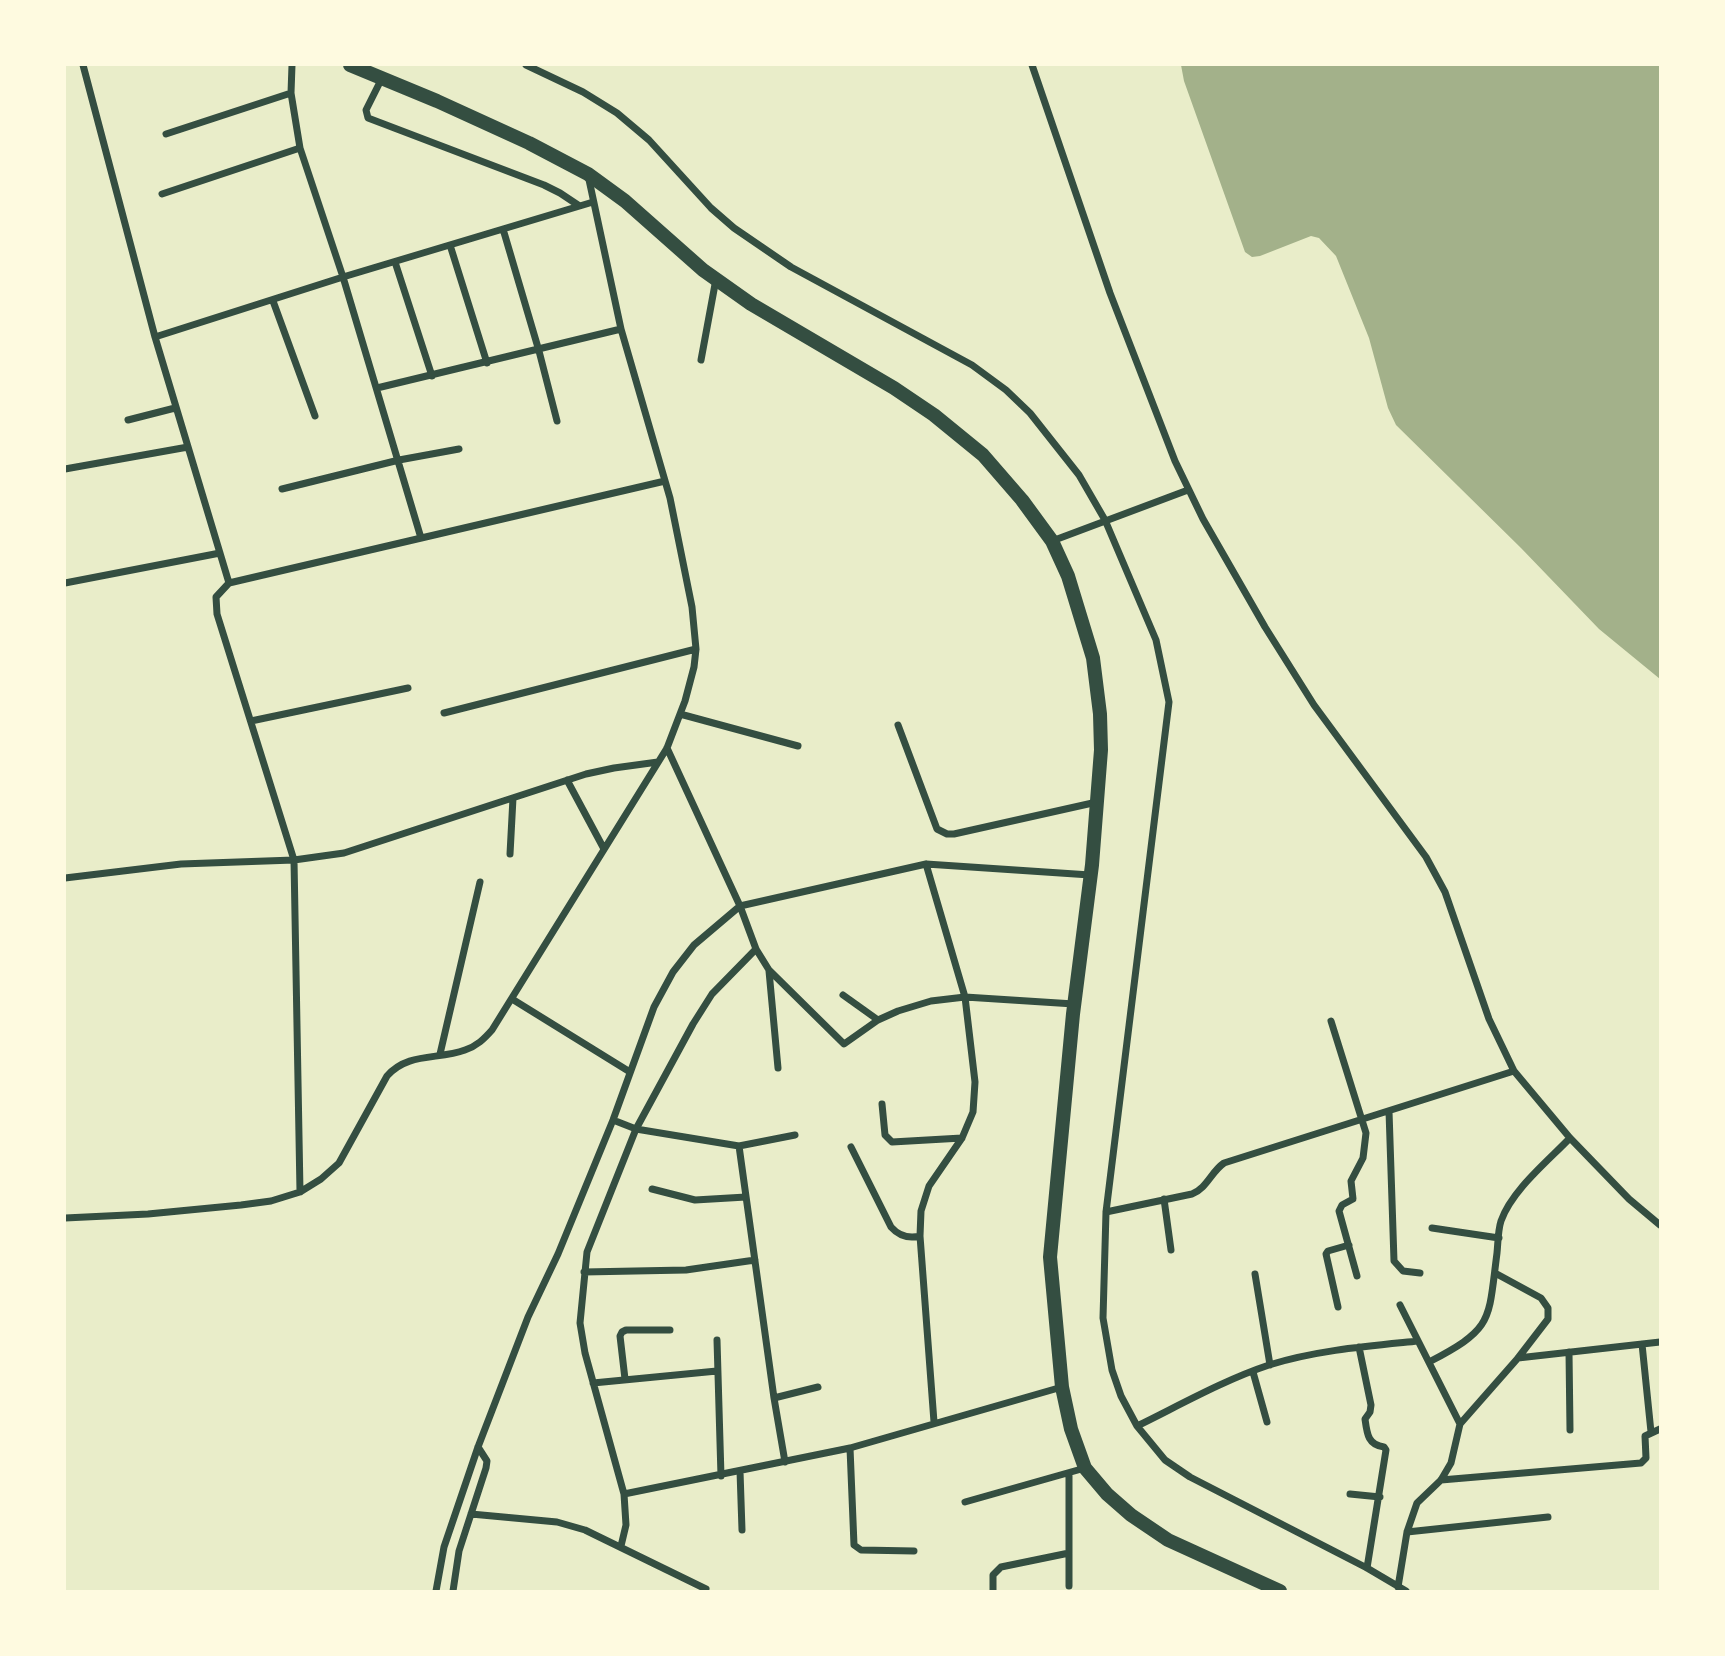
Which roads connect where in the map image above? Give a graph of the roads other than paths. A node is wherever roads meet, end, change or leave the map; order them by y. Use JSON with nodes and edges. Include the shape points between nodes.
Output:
{"nodes":[{"id":1,"x":83,"y":65,"type":"edge"},
{"id":2,"x":292,"y":65,"type":"edge"},
{"id":3,"x":350,"y":65,"type":"edge"},
{"id":4,"x":526,"y":65,"type":"edge"},
{"id":5,"x":1032,"y":65,"type":"edge"},
{"id":6,"x":382,"y":78,"type":"junction"},
{"id":7,"x":291,"y":93,"type":"junction"},
{"id":8,"x":166,"y":134,"type":"dead end"},
{"id":9,"x":300,"y":148,"type":"junction"},
{"id":10,"x":588,"y":174,"type":"junction"},
{"id":11,"x":162,"y":194,"type":"dead end"},
{"id":12,"x":593,"y":202,"type":"junction"},
{"id":13,"x":578,"y":205,"type":"junction"},
{"id":14,"x":503,"y":229,"type":"junction"},
{"id":15,"x":450,"y":245,"type":"junction"},
{"id":16,"x":395,"y":262,"type":"junction"},
{"id":17,"x":343,"y":277,"type":"junction"},
{"id":18,"x":716,"y":279,"type":"junction"},
{"id":19,"x":273,"y":301,"type":"junction"},
{"id":20,"x":621,"y":329,"type":"junction"},
{"id":21,"x":155,"y":337,"type":"junction"},
{"id":22,"x":539,"y":351,"type":"junction"},
{"id":23,"x":701,"y":360,"type":"dead end"},
{"id":24,"x":487,"y":363,"type":"junction"},
{"id":25,"x":432,"y":376,"type":"junction"},
{"id":26,"x":377,"y":388,"type":"junction"},
{"id":27,"x":175,"y":408,"type":"junction"},
{"id":28,"x":315,"y":416,"type":"dead end"},
{"id":29,"x":128,"y":420,"type":"dead end"},
{"id":30,"x":557,"y":421,"type":"dead end"},
{"id":31,"x":188,"y":447,"type":"junction"},
{"id":32,"x":459,"y":449,"type":"dead end"},
{"id":33,"x":399,"y":460,"type":"junction"},
{"id":34,"x":65,"y":469,"type":"edge"},
{"id":35,"x":665,"y":481,"type":"junction"},
{"id":36,"x":282,"y":489,"type":"dead end"},
{"id":37,"x":1188,"y":490,"type":"junction"},
{"id":38,"x":1105,"y":520,"type":"junction"},
{"id":39,"x":421,"y":538,"type":"junction"},
{"id":40,"x":1052,"y":541,"type":"junction"},
{"id":41,"x":219,"y":553,"type":"junction"},
{"id":42,"x":65,"y":583,"type":"edge"},
{"id":43,"x":229,"y":583,"type":"junction"},
{"id":44,"x":696,"y":649,"type":"junction"},
{"id":45,"x":408,"y":688,"type":"dead end"},
{"id":46,"x":444,"y":713,"type":"dead end"},
{"id":47,"x":680,"y":714,"type":"junction"},
{"id":48,"x":251,"y":722,"type":"junction"},
{"id":49,"x":898,"y":725,"type":"dead end"},
{"id":50,"x":798,"y":746,"type":"dead end"},
{"id":51,"x":667,"y":748,"type":"junction"},
{"id":52,"x":658,"y":762,"type":"junction"},
{"id":53,"x":567,"y":780,"type":"junction"},
{"id":54,"x":513,"y":798,"type":"junction"},
{"id":55,"x":1098,"y":802,"type":"junction"},
{"id":56,"x":604,"y":849,"type":"junction"},
{"id":57,"x":510,"y":854,"type":"dead end"},
{"id":58,"x":294,"y":860,"type":"junction"},
{"id":59,"x":926,"y":864,"type":"junction"},
{"id":60,"x":1090,"y":876,"type":"junction"},
{"id":61,"x":65,"y":878,"type":"edge"},
{"id":62,"x":480,"y":882,"type":"dead end"},
{"id":63,"x":740,"y":906,"type":"junction"},
{"id":64,"x":756,"y":949,"type":"junction"},
{"id":65,"x":769,"y":970,"type":"junction"},
{"id":66,"x":842,"y":995,"type":"dead end"},
{"id":67,"x":965,"y":997,"type":"junction"},
{"id":68,"x":512,"y":999,"type":"junction"},
{"id":69,"x":1074,"y":1004,"type":"junction"},
{"id":70,"x":878,"y":1020,"type":"junction"},
{"id":71,"x":1331,"y":1021,"type":"dead end"},
{"id":72,"x":440,"y":1055,"type":"junction"},
{"id":73,"x":778,"y":1068,"type":"dead end"},
{"id":74,"x":1514,"y":1071,"type":"junction"},
{"id":75,"x":630,"y":1073,"type":"junction"},
{"id":76,"x":882,"y":1104,"type":"dead end"},
{"id":77,"x":1389,"y":1111,"type":"junction"},
{"id":78,"x":1362,"y":1119,"type":"junction"},
{"id":79,"x":613,"y":1120,"type":"junction"},
{"id":80,"x":636,"y":1129,"type":"junction"},
{"id":81,"x":795,"y":1135,"type":"dead end"},
{"id":82,"x":962,"y":1138,"type":"junction"},
{"id":83,"x":1570,"y":1138,"type":"junction"},
{"id":84,"x":739,"y":1146,"type":"junction"},
{"id":85,"x":851,"y":1147,"type":"dead end"},
{"id":86,"x":652,"y":1189,"type":"dead end"},
{"id":87,"x":300,"y":1192,"type":"junction"},
{"id":88,"x":746,"y":1197,"type":"junction"},
{"id":89,"x":1164,"y":1199,"type":"junction"},
{"id":90,"x":1106,"y":1212,"type":"junction"},
{"id":91,"x":65,"y":1218,"type":"edge"},
{"id":92,"x":1660,"y":1225,"type":"edge"},
{"id":93,"x":1432,"y":1228,"type":"dead end"},
{"id":94,"x":920,"y":1236,"type":"junction"},
{"id":95,"x":1499,"y":1238,"type":"junction"},
{"id":96,"x":1349,"y":1245,"type":"junction"},
{"id":97,"x":1171,"y":1250,"type":"dead end"},
{"id":98,"x":755,"y":1260,"type":"junction"},
{"id":99,"x":584,"y":1272,"type":"junction"},
{"id":100,"x":1420,"y":1273,"type":"dead end"},
{"id":101,"x":1495,"y":1273,"type":"junction"},
{"id":102,"x":1255,"y":1274,"type":"dead end"},
{"id":103,"x":1357,"y":1276,"type":"dead end"},
{"id":104,"x":1400,"y":1305,"type":"dead end"},
{"id":105,"x":1338,"y":1307,"type":"dead end"},
{"id":106,"x":670,"y":1330,"type":"dead end"},
{"id":107,"x":717,"y":1340,"type":"dead end"},
{"id":108,"x":1418,"y":1341,"type":"junction"},
{"id":109,"x":1660,"y":1342,"type":"edge"},
{"id":110,"x":1642,"y":1344,"type":"junction"},
{"id":111,"x":1359,"y":1347,"type":"junction"},
{"id":112,"x":1569,"y":1352,"type":"junction"},
{"id":113,"x":1518,"y":1358,"type":"junction"},
{"id":114,"x":1429,"y":1363,"type":"junction"},
{"id":115,"x":1270,"y":1365,"type":"junction"},
{"id":116,"x":717,"y":1371,"type":"junction"},
{"id":117,"x":1253,"y":1372,"type":"junction"},
{"id":118,"x":625,"y":1379,"type":"junction"},
{"id":119,"x":593,"y":1383,"type":"junction"},
{"id":120,"x":818,"y":1387,"type":"dead end"},
{"id":121,"x":1062,"y":1387,"type":"junction"},
{"id":122,"x":774,"y":1398,"type":"junction"},
{"id":123,"x":934,"y":1422,"type":"junction"},
{"id":124,"x":1267,"y":1422,"type":"dead end"},
{"id":125,"x":1460,"y":1424,"type":"junction"},
{"id":126,"x":1137,"y":1426,"type":"junction"},
{"id":127,"x":1660,"y":1429,"type":"edge"},
{"id":128,"x":1570,"y":1430,"type":"dead end"},
{"id":129,"x":1651,"y":1432,"type":"junction"},
{"id":130,"x":478,"y":1447,"type":"junction"},
{"id":131,"x":850,"y":1448,"type":"junction"},
{"id":132,"x":785,"y":1462,"type":"junction"},
{"id":133,"x":1085,"y":1468,"type":"junction"},
{"id":134,"x":740,"y":1471,"type":"junction"},
{"id":135,"x":1069,"y":1474,"type":"junction"},
{"id":136,"x":721,"y":1476,"type":"junction"},
{"id":137,"x":1441,"y":1480,"type":"junction"},
{"id":138,"x":624,"y":1494,"type":"junction"},
{"id":139,"x":1350,"y":1494,"type":"dead end"},
{"id":140,"x":1380,"y":1497,"type":"junction"},
{"id":141,"x":965,"y":1502,"type":"dead end"},
{"id":142,"x":471,"y":1514,"type":"junction"},
{"id":143,"x":1548,"y":1517,"type":"dead end"},
{"id":144,"x":742,"y":1530,"type":"dead end"},
{"id":145,"x":1408,"y":1532,"type":"junction"},
{"id":146,"x":621,"y":1546,"type":"junction"},
{"id":147,"x":444,"y":1547,"type":"junction"},
{"id":148,"x":459,"y":1551,"type":"junction"},
{"id":149,"x":914,"y":1551,"type":"dead end"},
{"id":150,"x":1069,"y":1553,"type":"junction"},
{"id":151,"x":1367,"y":1568,"type":"junction"},
{"id":152,"x":1069,"y":1586,"type":"dead end"},
{"id":153,"x":1398,"y":1587,"type":"junction"},
{"id":154,"x":706,"y":1589,"type":"dead end"},
{"id":155,"x":436,"y":1591,"type":"edge"},
{"id":156,"x":453,"y":1591,"type":"edge"},
{"id":157,"x":993,"y":1591,"type":"edge"},
{"id":158,"x":1280,"y":1591,"type":"edge"},
{"id":159,"x":1406,"y":1591,"type":"edge"}],
"edges":[{"from":1,"to":21,"type":"street"},
{"from":2,"to":7,"type":"street"},
{"from":3,"to":6,"type":"main road"},
{"from":4,"to":38,"type":"street","via":[[617,113],[649,139],[711,208],[791,267],[972,365],[1006,390],[1079,475]]},
{"from":5,"to":37,"type":"street","via":[[1110,293]]},
{"from":6,"to":10,"type":"main road"},
{"from":6,"to":13,"type":"street","via":[[366,110],[368,118],[544,185]]},
{"from":7,"to":8,"type":"street"},
{"from":7,"to":9,"type":"street"},
{"from":9,"to":11,"type":"street"},
{"from":9,"to":17,"type":"street"},
{"from":10,"to":12,"type":"street"},
{"from":10,"to":18,"type":"main road"},
{"from":12,"to":13,"type":"street"},
{"from":12,"to":20,"type":"street"},
{"from":13,"to":14,"type":"street"},
{"from":14,"to":15,"type":"street"},
{"from":14,"to":22,"type":"street"},
{"from":15,"to":16,"type":"street"},
{"from":15,"to":24,"type":"street"},
{"from":16,"to":17,"type":"street"},
{"from":16,"to":25,"type":"street"},
{"from":17,"to":19,"type":"street"},
{"from":17,"to":26,"type":"street"},
{"from":18,"to":23,"type":"street"},
{"from":18,"to":40,"type":"main road","via":[[934,415],[982,455]]},
{"from":19,"to":21,"type":"street"},
{"from":19,"to":28,"type":"street"},
{"from":20,"to":22,"type":"street"},
{"from":20,"to":35,"type":"street"},
{"from":21,"to":27,"type":"street"},
{"from":22,"to":24,"type":"street"},
{"from":22,"to":30,"type":"street"},
{"from":24,"to":25,"type":"street"},
{"from":25,"to":26,"type":"street"},
{"from":26,"to":33,"type":"street"},
{"from":27,"to":29,"type":"street"},
{"from":27,"to":31,"type":"street"},
{"from":31,"to":34,"type":"street"},
{"from":31,"to":41,"type":"street"},
{"from":32,"to":33,"type":"street"},
{"from":33,"to":36,"type":"street"},
{"from":33,"to":39,"type":"street"},
{"from":35,"to":39,"type":"street"},
{"from":35,"to":44,"type":"street","via":[[684,564]]},
{"from":37,"to":38,"type":"street"},
{"from":37,"to":74,"type":"street","via":[[1314,705],[1426,857],[1445,892],[1489,1019]]},
{"from":38,"to":40,"type":"street"},
{"from":38,"to":90,"type":"street","via":[[1156,640],[1169,702]]},
{"from":39,"to":43,"type":"street"},
{"from":40,"to":55,"type":"main road","via":[[1068,576],[1093,658],[1100,714]]},
{"from":41,"to":42,"type":"street"},
{"from":41,"to":43,"type":"street"},
{"from":43,"to":48,"type":"street","via":[[216,597],[217,614]]},
{"from":44,"to":46,"type":"street"},
{"from":44,"to":47,"type":"street"},
{"from":45,"to":48,"type":"street"},
{"from":47,"to":50,"type":"street"},
{"from":47,"to":51,"type":"street"},
{"from":48,"to":58,"type":"street"},
{"from":49,"to":55,"type":"street","via":[[942,832],[954,834]]},
{"from":51,"to":52,"type":"street"},
{"from":51,"to":63,"type":"street"},
{"from":52,"to":53,"type":"street"},
{"from":52,"to":56,"type":"street"},
{"from":53,"to":54,"type":"street"},
{"from":53,"to":56,"type":"street"},
{"from":54,"to":57,"type":"street"},
{"from":54,"to":58,"type":"street","via":[[344,853]]},
{"from":55,"to":60,"type":"main road"},
{"from":56,"to":68,"type":"street"},
{"from":58,"to":61,"type":"street","via":[[181,864]]},
{"from":58,"to":87,"type":"street"},
{"from":59,"to":60,"type":"street"},
{"from":59,"to":63,"type":"street"},
{"from":59,"to":67,"type":"street"},
{"from":60,"to":69,"type":"main road"},
{"from":62,"to":72,"type":"street"},
{"from":63,"to":64,"type":"street"},
{"from":63,"to":75,"type":"street","via":[[694,944],[673,972],[654,1007]]},
{"from":64,"to":65,"type":"street"},
{"from":64,"to":80,"type":"street","via":[[699,1014]]},
{"from":65,"to":70,"type":"street","via":[[846,1045]]},
{"from":65,"to":73,"type":"street"},
{"from":66,"to":70,"type":"street"},
{"from":67,"to":69,"type":"street"},
{"from":67,"to":70,"type":"street","via":[[914,1005]]},
{"from":67,"to":82,"type":"street","via":[[975,1082],[973,1112]]},
{"from":68,"to":72,"type":"street","via":[[481,1042]]},
{"from":68,"to":75,"type":"street"},
{"from":69,"to":121,"type":"main road","via":[[1050,1257]]},
{"from":71,"to":78,"type":"street"},
{"from":72,"to":87,"type":"street","via":[[393,1069],[339,1164]]},
{"from":74,"to":77,"type":"street"},
{"from":74,"to":83,"type":"street"},
{"from":75,"to":79,"type":"street"},
{"from":76,"to":82,"type":"street","via":[[885,1135],[891,1142]]},
{"from":77,"to":78,"type":"street"},
{"from":77,"to":100,"type":"street","via":[[1394,1261],[1403,1271]]},
{"from":78,"to":89,"type":"street","via":[[1224,1163],[1198,1191]]},
{"from":78,"to":96,"type":"street","via":[[1366,1146],[1351,1181],[1353,1199],[1339,1209]]},
{"from":79,"to":80,"type":"street"},
{"from":79,"to":130,"type":"street"},
{"from":80,"to":84,"type":"street"},
{"from":80,"to":99,"type":"street","via":[[587,1252]]},
{"from":81,"to":84,"type":"street"},
{"from":82,"to":94,"type":"street","via":[[929,1186]]},
{"from":83,"to":92,"type":"street"},
{"from":83,"to":95,"type":"street","via":[[1513,1198]]},
{"from":84,"to":88,"type":"street"},
{"from":85,"to":94,"type":"street","via":[[891,1227],[907,1237]]},
{"from":86,"to":88,"type":"street","via":[[695,1200]]},
{"from":87,"to":91,"type":"street","via":[[241,1205]]},
{"from":88,"to":98,"type":"street"},
{"from":89,"to":90,"type":"street"},
{"from":89,"to":97,"type":"street"},
{"from":90,"to":126,"type":"street","via":[[1103,1318],[1112,1370]]},
{"from":93,"to":95,"type":"street"},
{"from":94,"to":123,"type":"street"},
{"from":95,"to":101,"type":"street"},
{"from":96,"to":103,"type":"street"},
{"from":96,"to":105,"type":"street","via":[[1326,1254]]},
{"from":98,"to":99,"type":"street","via":[[686,1270]]},
{"from":98,"to":122,"type":"street"},
{"from":99,"to":119,"type":"street","via":[[580,1323]]},
{"from":101,"to":113,"type":"street","via":[[1541,1298],[1548,1308],[1548,1319]]},
{"from":101,"to":114,"type":"street","via":[[1487,1318],[1477,1333]]},
{"from":102,"to":115,"type":"street"},
{"from":104,"to":108,"type":"street"},
{"from":106,"to":118,"type":"street","via":[[622,1332]]},
{"from":107,"to":116,"type":"street"},
{"from":108,"to":111,"type":"street"},
{"from":108,"to":114,"type":"street"},
{"from":109,"to":110,"type":"street"},
{"from":110,"to":112,"type":"street"},
{"from":110,"to":129,"type":"street"},
{"from":111,"to":115,"type":"street"},
{"from":111,"to":140,"type":"street","via":[[1371,1405],[1365,1419],[1369,1439],[1387,1450]]},
{"from":112,"to":113,"type":"street"},
{"from":112,"to":128,"type":"street"},
{"from":113,"to":125,"type":"street"},
{"from":114,"to":125,"type":"street"},
{"from":115,"to":117,"type":"street"},
{"from":116,"to":118,"type":"street"},
{"from":116,"to":136,"type":"street"},
{"from":117,"to":124,"type":"street"},
{"from":117,"to":126,"type":"street"},
{"from":118,"to":119,"type":"street"},
{"from":119,"to":138,"type":"street"},
{"from":120,"to":122,"type":"street"},
{"from":121,"to":123,"type":"street"},
{"from":121,"to":133,"type":"main road"},
{"from":122,"to":132,"type":"street"},
{"from":123,"to":131,"type":"street"},
{"from":125,"to":137,"type":"street","via":[[1451,1463]]},
{"from":126,"to":151,"type":"street","via":[[1165,1460],[1190,1477]]},
{"from":127,"to":129,"type":"street"},
{"from":129,"to":137,"type":"street","via":[[1644,1438],[1646,1458],[1641,1462]]},
{"from":130,"to":142,"type":"street","via":[[486,1468]]},
{"from":130,"to":147,"type":"street"},
{"from":131,"to":132,"type":"street"},
{"from":131,"to":149,"type":"street","via":[[854,1545],[861,1550]]},
{"from":132,"to":134,"type":"street"},
{"from":133,"to":135,"type":"street"},
{"from":133,"to":158,"type":"main road","via":[[1131,1515],[1168,1540]]},
{"from":134,"to":136,"type":"street"},
{"from":134,"to":144,"type":"street"},
{"from":135,"to":141,"type":"street"},
{"from":135,"to":150,"type":"street"},
{"from":136,"to":138,"type":"street"},
{"from":137,"to":145,"type":"street","via":[[1417,1503]]},
{"from":138,"to":146,"type":"street","via":[[626,1525]]},
{"from":139,"to":140,"type":"street"},
{"from":140,"to":151,"type":"street"},
{"from":142,"to":146,"type":"street","via":[[557,1522]]},
{"from":142,"to":148,"type":"street"},
{"from":143,"to":145,"type":"street"},
{"from":145,"to":153,"type":"street"},
{"from":146,"to":154,"type":"street"},
{"from":147,"to":148,"type":"street"},
{"from":147,"to":155,"type":"street"},
{"from":148,"to":156,"type":"street"},
{"from":150,"to":152,"type":"street"},
{"from":150,"to":157,"type":"street","via":[[1001,1567],[993,1575]]},
{"from":151,"to":153,"type":"street"},
{"from":153,"to":159,"type":"street"}]}
